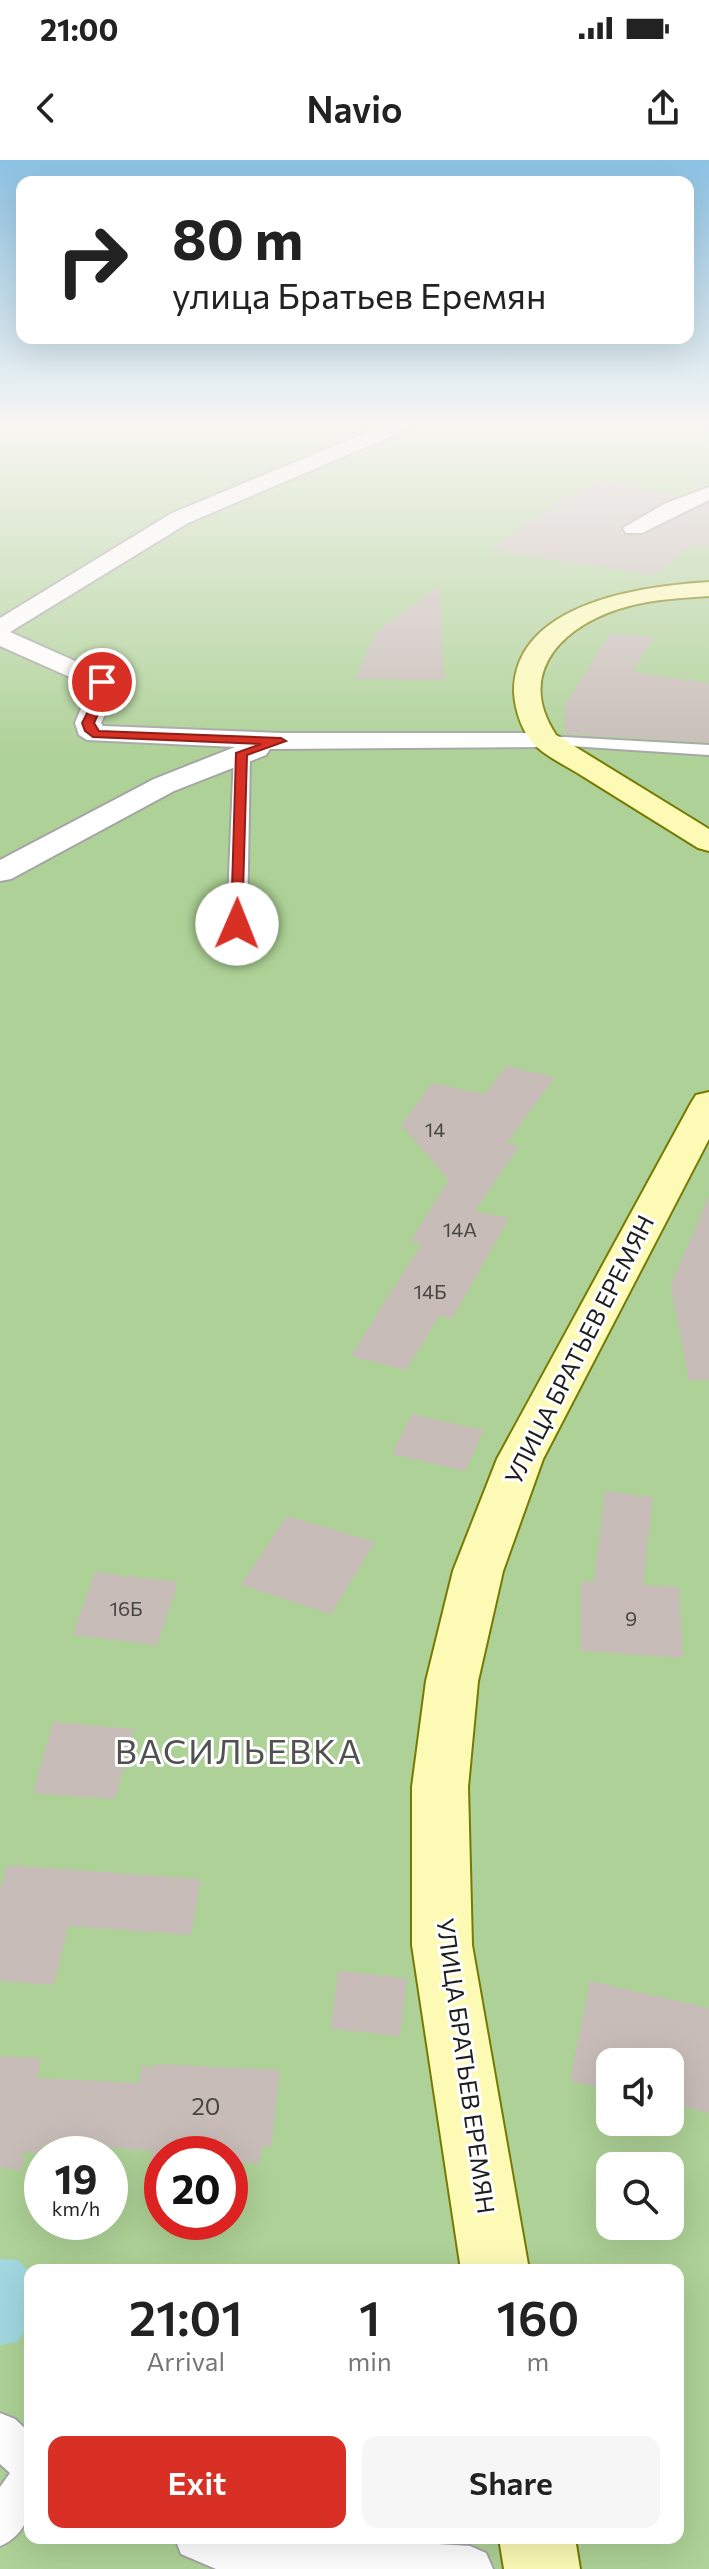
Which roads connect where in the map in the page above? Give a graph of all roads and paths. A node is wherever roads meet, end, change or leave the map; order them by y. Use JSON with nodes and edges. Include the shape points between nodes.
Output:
{"nodes":[{"id":1,"x":148,"y":537,"type":"edge"},
{"id":2,"x":709,"y":589,"type":"edge"},
{"id":3,"x":0,"y":628,"type":"edge"},
{"id":4,"x":0,"y":637,"type":"edge"},
{"id":5,"x":281,"y":741,"type":"junction"},
{"id":6,"x":546,"y":741,"type":"junction"},
{"id":7,"x":709,"y":750,"type":"edge"},
{"id":8,"x":242,"y":753,"type":"junction"},
{"id":9,"x":709,"y":842,"type":"edge"},
{"id":10,"x":0,"y":872,"type":"edge"},
{"id":11,"x":237,"y":924,"type":"dead end"},
{"id":12,"x":709,"y":1103,"type":"edge"},
{"id":13,"x":494,"y":2264,"type":"edge"},
{"id":14,"x":0,"y":2434,"type":"edge"},
{"id":15,"x":24,"y":2457,"type":"edge"},
{"id":16,"x":24,"y":2490,"type":"edge"},
{"id":17,"x":0,"y":2524,"type":"edge"},
{"id":18,"x":210,"y":2544,"type":"edge"},
{"id":19,"x":538,"y":2544,"type":"edge"},
{"id":20,"x":470,"y":2569,"type":"edge"},
{"id":21,"x":542,"y":2569,"type":"edge"}],
"edges":[{"from":1,"to":3,"type":"street"},
{"from":2,"to":6,"type":"street","via":[[604,605],[559,628],[532,659],[527,688],[531,714]]},
{"from":4,"to":5,"type":"street","via":[[102,682],[104,690],[88,723],[97,734]]},
{"from":5,"to":6,"type":"street"},
{"from":5,"to":8,"type":"street"},
{"from":6,"to":7,"type":"lane"},
{"from":6,"to":9,"type":"street"},
{"from":8,"to":10,"type":"street","via":[[164,785]]},
{"from":8,"to":11,"type":"lane"},
{"from":12,"to":13,"type":"street","name":"УЛИЦА БРАТЬЕВ ЕРЕМЯН","via":[[520,1459],[478,1571],[452,1681],[440,1787],[442,1945]]},
{"from":14,"to":15,"type":"lane"},
{"from":16,"to":17,"type":"lane"},
{"from":18,"to":20,"type":"lane","via":[[393,2566]]},
{"from":19,"to":21,"type":"street"}]}
